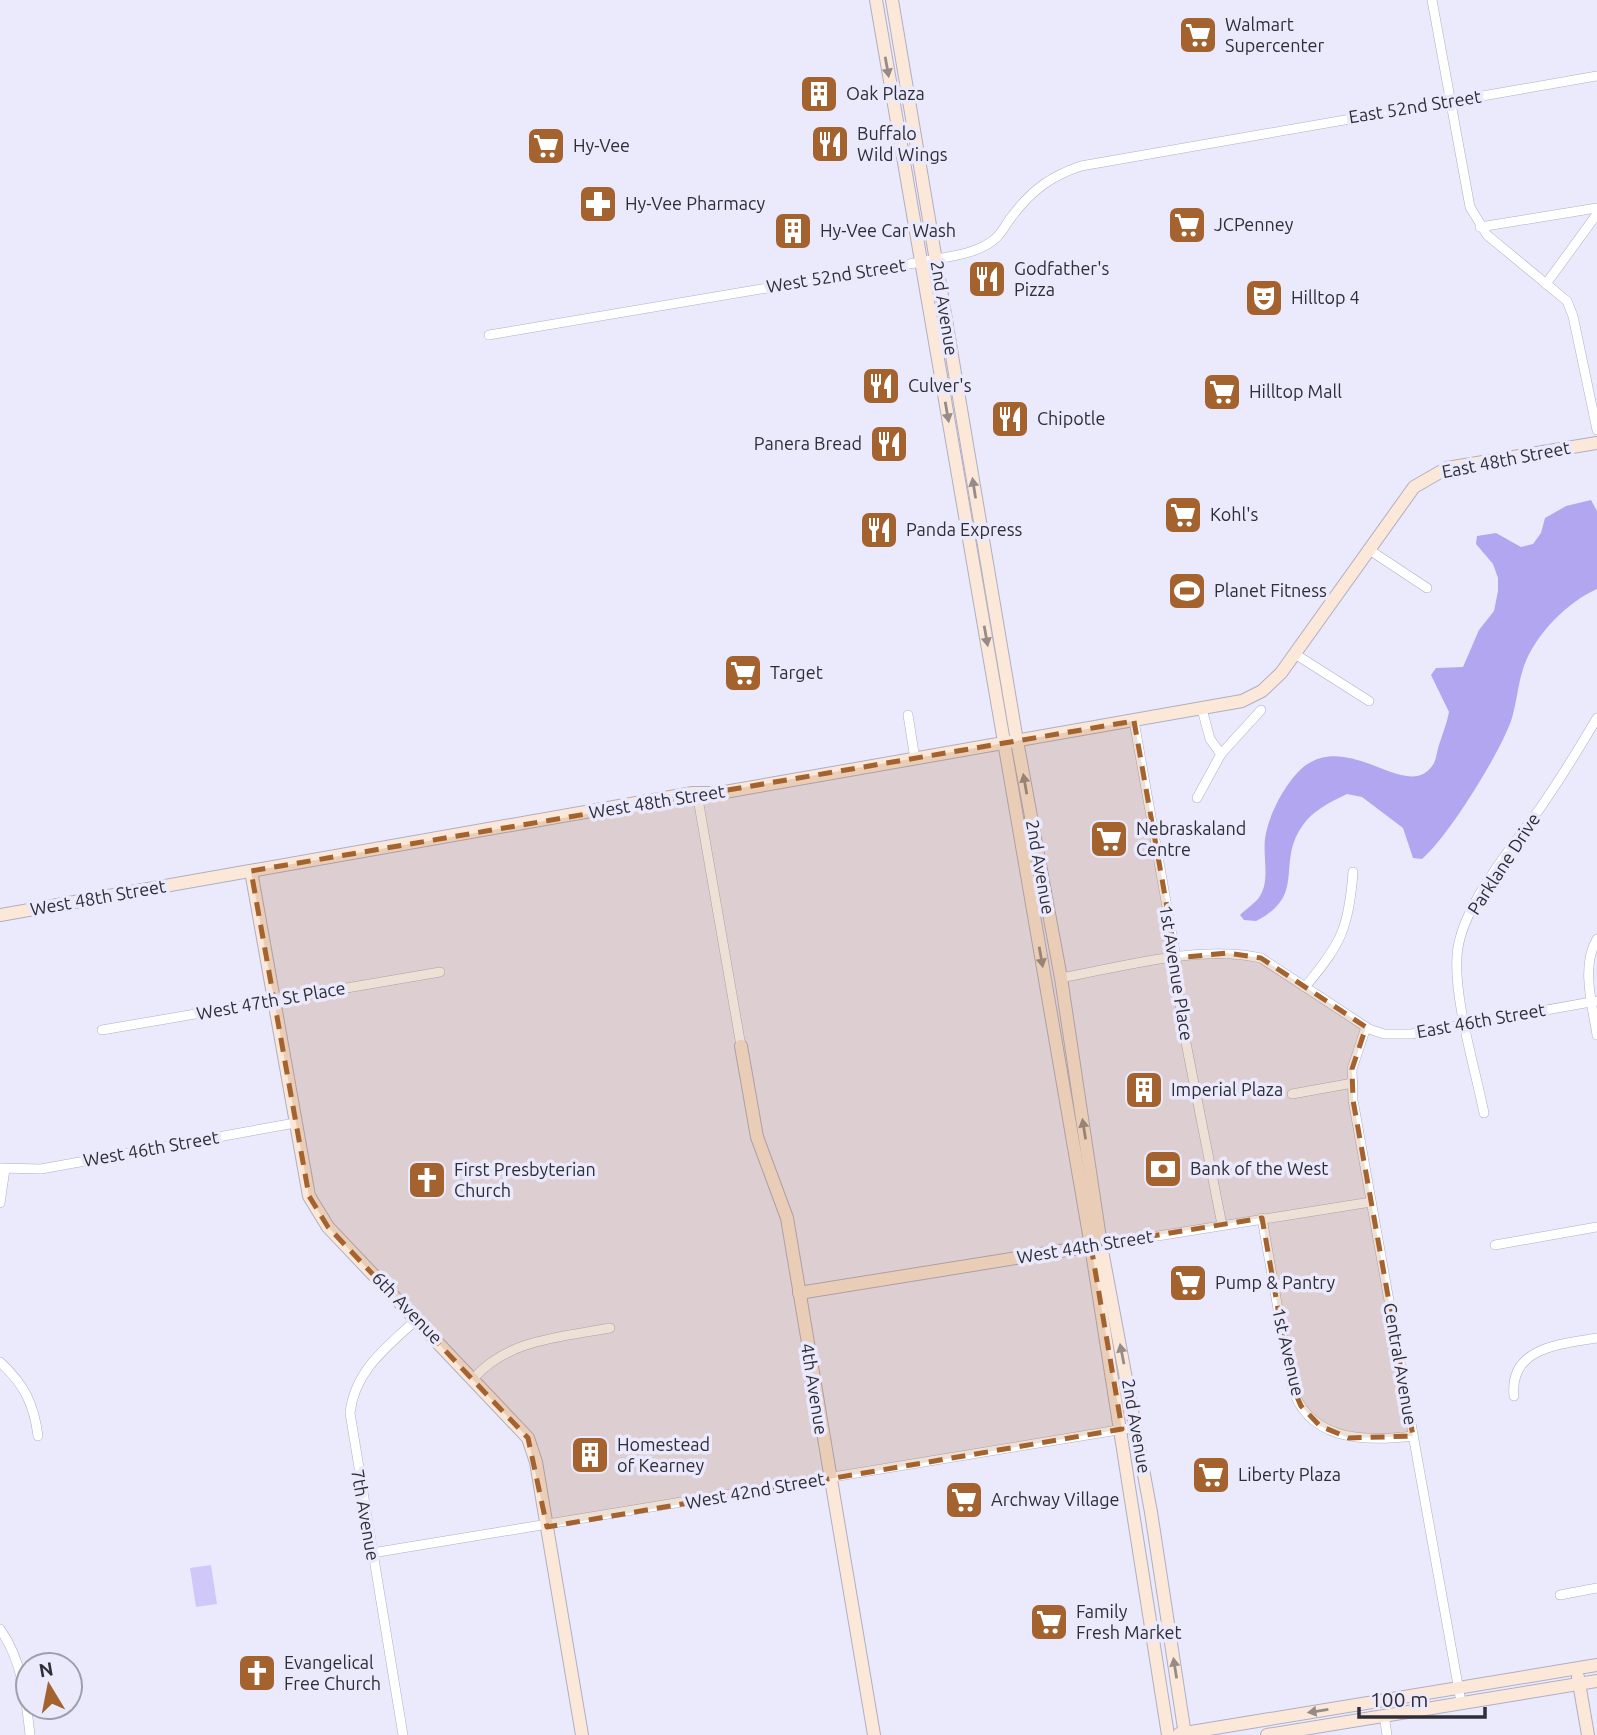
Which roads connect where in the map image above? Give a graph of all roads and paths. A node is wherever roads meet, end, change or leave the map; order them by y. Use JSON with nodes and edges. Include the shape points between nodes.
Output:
{"nodes":[{"id":1,"x":876,"y":0,"type":"edge"},
{"id":2,"x":892,"y":0,"type":"edge"},
{"id":3,"x":1432,"y":0,"type":"edge"},
{"id":4,"x":1597,"y":76,"type":"edge"},
{"id":5,"x":1449,"y":102,"type":"junction"},
{"id":6,"x":1234,"y":138,"type":"joint"},
{"id":7,"x":1597,"y":211,"type":"edge"},
{"id":8,"x":1480,"y":227,"type":"junction"},
{"id":9,"x":936,"y":259,"type":"junction"},
{"id":10,"x":921,"y":262,"type":"junction"},
{"id":11,"x":1546,"y":284,"type":"junction"},
{"id":12,"x":489,"y":335,"type":"dead end"},
{"id":13,"x":1597,"y":430,"type":"edge"},
{"id":14,"x":1597,"y":443,"type":"edge"},
{"id":15,"x":1368,"y":549,"type":"junction"},
{"id":16,"x":1427,"y":588,"type":"dead end"},
{"id":17,"x":1295,"y":654,"type":"junction"},
{"id":18,"x":1369,"y":701,"type":"dead end"},
{"id":19,"x":1202,"y":709,"type":"junction"},
{"id":20,"x":1261,"y":710,"type":"dead end"},
{"id":21,"x":908,"y":715,"type":"dead end"},
{"id":22,"x":1597,"y":718,"type":"edge"},
{"id":23,"x":1134,"y":721,"type":"junction"},
{"id":24,"x":1010,"y":742,"type":"junction"},
{"id":25,"x":1221,"y":754,"type":"junction"},
{"id":26,"x":915,"y":759,"type":"junction"},
{"id":27,"x":697,"y":793,"type":"junction"},
{"id":28,"x":1197,"y":798,"type":"dead end"},
{"id":29,"x":251,"y":871,"type":"junction"},
{"id":30,"x":1353,"y":872,"type":"dead end"},
{"id":31,"x":0,"y":915,"type":"edge"},
{"id":32,"x":1597,"y":939,"type":"edge"},
{"id":33,"x":1176,"y":958,"type":"junction"},
{"id":34,"x":440,"y":972,"type":"dead end"},
{"id":35,"x":1060,"y":978,"type":"junction"},
{"id":36,"x":1305,"y":987,"type":"junction"},
{"id":37,"x":275,"y":1000,"type":"junction"},
{"id":38,"x":1594,"y":1001,"type":"edge"},
{"id":39,"x":1466,"y":1024,"type":"junction"},
{"id":40,"x":1366,"y":1027,"type":"junction"},
{"id":41,"x":102,"y":1030,"type":"dead end"},
{"id":42,"x":1597,"y":1035,"type":"edge"},
{"id":43,"x":741,"y":1046,"type":"joint"},
{"id":44,"x":1353,"y":1083,"type":"junction"},
{"id":45,"x":1292,"y":1094,"type":"dead end"},
{"id":46,"x":1484,"y":1114,"type":"dead end"},
{"id":47,"x":295,"y":1123,"type":"junction"},
{"id":48,"x":3,"y":1169,"type":"edge"},
{"id":49,"x":1371,"y":1202,"type":"junction"},
{"id":50,"x":0,"y":1203,"type":"edge"},
{"id":51,"x":1262,"y":1218,"type":"junction"},
{"id":52,"x":1222,"y":1225,"type":"junction"},
{"id":53,"x":1597,"y":1227,"type":"edge"},
{"id":54,"x":1495,"y":1245,"type":"dead end"},
{"id":55,"x":1096,"y":1246,"type":"junction"},
{"id":56,"x":799,"y":1293,"type":"junction"},
{"id":57,"x":417,"y":1319,"type":"junction"},
{"id":58,"x":610,"y":1328,"type":"dead end"},
{"id":59,"x":1597,"y":1338,"type":"edge"},
{"id":60,"x":0,"y":1362,"type":"edge"},
{"id":61,"x":474,"y":1378,"type":"junction"},
{"id":62,"x":1514,"y":1396,"type":"dead end"},
{"id":63,"x":1136,"y":1427,"type":"junction"},
{"id":64,"x":1122,"y":1429,"type":"junction"},
{"id":65,"x":38,"y":1436,"type":"dead end"},
{"id":66,"x":1413,"y":1436,"type":"junction"},
{"id":67,"x":830,"y":1478,"type":"junction"},
{"id":68,"x":547,"y":1527,"type":"junction"},
{"id":69,"x":372,"y":1553,"type":"junction"},
{"id":70,"x":1597,"y":1588,"type":"edge"},
{"id":71,"x":1560,"y":1595,"type":"dead end"},
{"id":72,"x":0,"y":1629,"type":"edge"},
{"id":73,"x":1597,"y":1665,"type":"edge"},
{"id":74,"x":1576,"y":1668,"type":"junction"},
{"id":75,"x":1597,"y":1681,"type":"edge"},
{"id":76,"x":1579,"y":1684,"type":"junction"},
{"id":77,"x":1458,"y":1688,"type":"junction"},
{"id":78,"x":1461,"y":1702,"type":"junction"},
{"id":79,"x":1384,"y":1715,"type":"junction"},
{"id":80,"x":1182,"y":1734,"type":"edge"},
{"id":81,"x":30,"y":1735,"type":"edge"},
{"id":82,"x":403,"y":1735,"type":"edge"},
{"id":83,"x":582,"y":1735,"type":"edge"},
{"id":84,"x":874,"y":1735,"type":"edge"},
{"id":85,"x":1168,"y":1735,"type":"edge"},
{"id":86,"x":1267,"y":1735,"type":"edge"},
{"id":87,"x":1387,"y":1735,"type":"edge"},
{"id":88,"x":1588,"y":1735,"type":"edge"}],
"edges":[{"from":1,"to":10,"type":"main road","name":"2nd Avenue","one_way":true},
{"from":2,"to":9,"type":"main road","name":"2nd Avenue"},
{"from":3,"to":5,"type":"street"},
{"from":4,"to":5,"type":"street","name":"East 52nd Street"},
{"from":5,"to":6,"type":"street","name":"East 52nd Street"},
{"from":5,"to":8,"type":"street","via":[[1464,188]]},
{"from":6,"to":9,"type":"street","name":"West 52nd Street","via":[[1059,174],[1024,201],[996,238],[981,248]]},
{"from":7,"to":8,"type":"street"},
{"from":7,"to":11,"type":"street"},
{"from":8,"to":11,"type":"street"},
{"from":9,"to":10,"type":"street","name":"West 52nd Street"},
{"from":24,"to":9,"type":"main road","name":"2nd Avenue","one_way":true},
{"from":10,"to":12,"type":"street","name":"West 52nd Street"},
{"from":10,"to":24,"type":"main road","name":"2nd Avenue","one_way":true},
{"from":11,"to":13,"type":"street","via":[[1567,301],[1573,316]]},
{"from":14,"to":15,"type":"main road","name":"East 48th Street","via":[[1447,468],[1414,487]]},
{"from":15,"to":16,"type":"street"},
{"from":15,"to":17,"type":"main road","name":"East 48th Street"},
{"from":17,"to":18,"type":"street"},
{"from":17,"to":19,"type":"main road","name":"West 48th Street","via":[[1262,691],[1242,702]]},
{"from":19,"to":23,"type":"main road","name":"West 48th Street"},
{"from":19,"to":25,"type":"street","via":[[1210,739]]},
{"from":20,"to":25,"type":"street"},
{"from":21,"to":26,"type":"street"},
{"from":22,"to":39,"type":"street","name":"Parklane Drive","via":[[1467,919],[1457,957]]},
{"from":23,"to":24,"type":"main road","name":"West 48th Street"},
{"from":23,"to":33,"type":"street","name":"1st Avenue Place"},
{"from":24,"to":26,"type":"main road","name":"West 48th Street"},
{"from":35,"to":24,"type":"main road","name":"2nd Avenue","one_way":true},
{"from":24,"to":55,"type":"main road","name":"2nd Avenue","one_way":true},
{"from":25,"to":28,"type":"street"},
{"from":26,"to":27,"type":"main road","name":"West 48th Street"},
{"from":27,"to":29,"type":"main road","name":"West 48th Street"},
{"from":27,"to":43,"type":"street"},
{"from":29,"to":31,"type":"main road","name":"West 48th Street"},
{"from":29,"to":37,"type":"main road","name":"6th Avenue"},
{"from":30,"to":36,"type":"street","via":[[1343,936]]},
{"from":32,"to":38,"type":"street","via":[[1590,951]]},
{"from":33,"to":35,"type":"street"},
{"from":33,"to":36,"type":"street","via":[[1243,954],[1261,958]]},
{"from":33,"to":52,"type":"street","name":"1st Avenue Place","via":[[1184,1031]]},
{"from":34,"to":37,"type":"street","name":"West 47th St Place"},
{"from":55,"to":35,"type":"main road","name":"2nd Avenue","one_way":true},
{"from":36,"to":40,"type":"street"},
{"from":37,"to":41,"type":"street","name":"West 47th St Place"},
{"from":37,"to":47,"type":"main road","name":"6th Avenue"},
{"from":38,"to":39,"type":"street","name":"East 46th Street"},
{"from":38,"to":42,"type":"street"},
{"from":39,"to":40,"type":"street","name":"East 46th Street","via":[[1411,1034],[1384,1034]]},
{"from":39,"to":46,"type":"street","name":"Parklane Drive"},
{"from":40,"to":44,"type":"street","name":"Central Avenue","via":[[1355,1056]]},
{"from":43,"to":56,"type":"main road","name":"4th Avenue","via":[[757,1137],[787,1218]]},
{"from":44,"to":45,"type":"street"},
{"from":44,"to":49,"type":"street","name":"Central Avenue"},
{"from":47,"to":48,"type":"street","name":"West 46th Street","via":[[41,1169]]},
{"from":47,"to":57,"type":"main road","name":"6th Avenue","via":[[316,1211]]},
{"from":48,"to":50,"type":"street"},
{"from":49,"to":51,"type":"street","name":"West 44th Street"},
{"from":49,"to":66,"type":"street","name":"Central Avenue"},
{"from":51,"to":52,"type":"street","name":"West 44th Street"},
{"from":51,"to":66,"type":"street","name":"1st Avenue","via":[[1291,1383],[1301,1406],[1320,1426],[1349,1438]]},
{"from":52,"to":55,"type":"street","name":"West 44th Street"},
{"from":53,"to":54,"type":"street"},
{"from":55,"to":56,"type":"main road","name":"West 44th Street"},
{"from":63,"to":55,"type":"main road","name":"2nd Avenue","one_way":true},
{"from":55,"to":64,"type":"main road","name":"2nd Avenue"},
{"from":56,"to":67,"type":"main road","name":"4th Avenue"},
{"from":57,"to":61,"type":"main road","name":"6th Avenue"},
{"from":57,"to":69,"type":"street","name":"7th Avenue","via":[[364,1370],[352,1392],[351,1433]]},
{"from":58,"to":61,"type":"street","via":[[507,1351]]},
{"from":59,"to":62,"type":"street","via":[[1530,1354],[1519,1367]]},
{"from":60,"to":65,"type":"street","via":[[28,1394]]},
{"from":61,"to":68,"type":"main road","name":"6th Avenue","via":[[528,1438]]},
{"from":63,"to":64,"type":"street","name":"West 42nd Street"},
{"from":80,"to":63,"type":"main road","name":"2nd Avenue","one_way":true},
{"from":64,"to":67,"type":"street","name":"West 42nd Street"},
{"from":64,"to":85,"type":"main road","name":"2nd Avenue"},
{"from":66,"to":77,"type":"street","name":"Central Avenue"},
{"from":67,"to":68,"type":"street","name":"West 42nd Street"},
{"from":67,"to":84,"type":"main road","name":"4th Avenue"},
{"from":68,"to":69,"type":"street","name":"West 42nd Street"},
{"from":68,"to":83,"type":"main road","name":"6th Avenue"},
{"from":69,"to":82,"type":"street","name":"7th Avenue"},
{"from":70,"to":71,"type":"street"},
{"from":72,"to":81,"type":"street","via":[[14,1648]]},
{"from":73,"to":74,"type":"main road"},
{"from":74,"to":76,"type":"main road"},
{"from":74,"to":77,"type":"main road"},
{"from":75,"to":76,"type":"main road"},
{"from":76,"to":78,"type":"main road"},
{"from":76,"to":88,"type":"main road"},
{"from":77,"to":78,"type":"street","name":"Central Avenue"},
{"from":77,"to":80,"type":"main road","one_way":true},
{"from":78,"to":79,"type":"main road"},
{"from":79,"to":86,"type":"main road"},
{"from":79,"to":87,"type":"street"}]}
